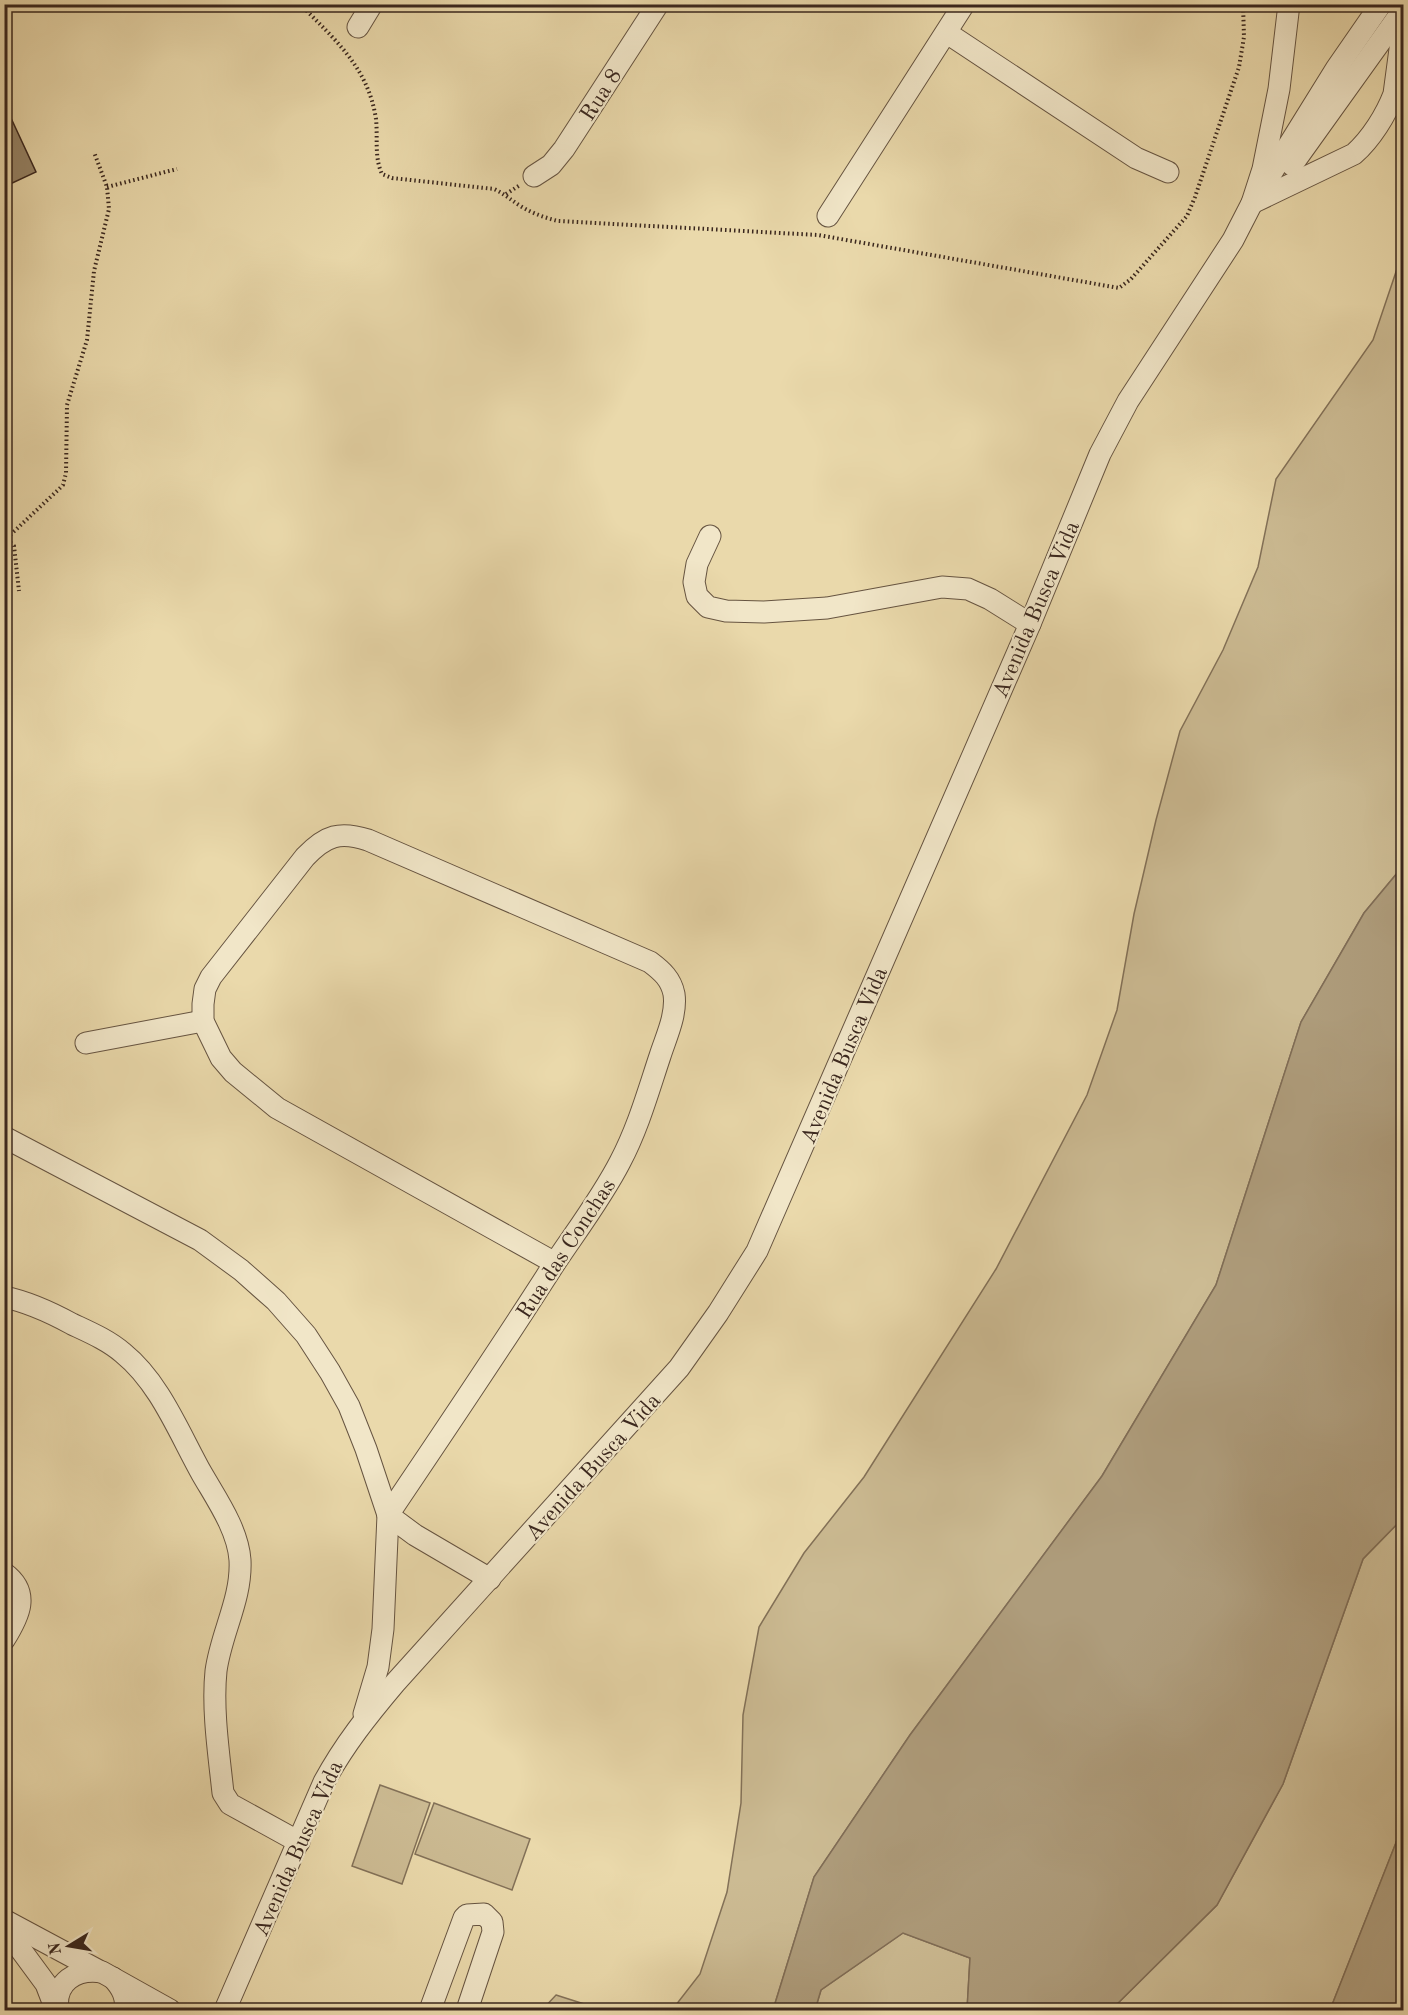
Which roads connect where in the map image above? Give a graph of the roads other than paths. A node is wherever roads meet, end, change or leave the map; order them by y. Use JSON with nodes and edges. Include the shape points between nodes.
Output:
{"nodes":[{"id":1,"x":372,"y":4,"type":"edge"},
{"id":2,"x":658,"y":4,"type":"edge"},
{"id":3,"x":964,"y":4,"type":"edge"},
{"id":4,"x":1289,"y":4,"type":"edge"},
{"id":5,"x":1381,"y":4,"type":"edge"},
{"id":6,"x":1404,"y":9,"type":"edge"},
{"id":7,"x":1404,"y":19,"type":"edge"},
{"id":8,"x":358,"y":27,"type":"dead end"},
{"id":9,"x":946,"y":33,"type":"junction"},
{"id":10,"x":1168,"y":172,"type":"dead end"},
{"id":11,"x":534,"y":176,"type":"dead end"},
{"id":12,"x":1273,"y":192,"type":"junction"},
{"id":13,"x":1252,"y":203,"type":"junction"},
{"id":14,"x":828,"y":216,"type":"dead end"},
{"id":15,"x":710,"y":536,"type":"dead end"},
{"id":16,"x":1030,"y":624,"type":"junction"},
{"id":17,"x":203,"y":1021,"type":"junction"},
{"id":18,"x":86,"y":1043,"type":"dead end"},
{"id":19,"x":4,"y":1137,"type":"edge"},
{"id":20,"x":555,"y":1263,"type":"junction"},
{"id":21,"x":4,"y":1297,"type":"edge"},
{"id":22,"x":388,"y":1515,"type":"junction"},
{"id":23,"x":4,"y":1573,"type":"edge"},
{"id":24,"x":490,"y":1580,"type":"junction"},
{"id":25,"x":4,"y":1640,"type":"edge"},
{"id":26,"x":361,"y":1723,"type":"junction"},
{"id":27,"x":299,"y":1842,"type":"junction"},
{"id":28,"x":4,"y":1920,"type":"edge"},
{"id":29,"x":4,"y":1927,"type":"edge"},
{"id":30,"x":107,"y":1975,"type":"junction"},
{"id":31,"x":57,"y":2010,"type":"edge"},
{"id":32,"x":125,"y":2010,"type":"edge"},
{"id":33,"x":170,"y":2010,"type":"edge"},
{"id":34,"x":225,"y":2010,"type":"edge"},
{"id":35,"x":430,"y":2010,"type":"edge"},
{"id":36,"x":467,"y":2010,"type":"edge"}],
"edges":[{"from":1,"to":8,"type":"street"},
{"from":2,"to":11,"type":"street","name":"Rua 8","via":[[564,149],[551,165]]},
{"from":3,"to":9,"type":"street"},
{"from":4,"to":13,"type":"street","name":"Avenida Busca Vida","via":[[1279,89]]},
{"from":5,"to":13,"type":"street"},
{"from":6,"to":12,"type":"street"},
{"from":7,"to":12,"type":"street","via":[[1394,94],[1363,146],[1354,154]]},
{"from":9,"to":10,"type":"street","via":[[1136,158]]},
{"from":9,"to":14,"type":"street"},
{"from":12,"to":13,"type":"street"},
{"from":13,"to":16,"type":"street","name":"Avenida Busca Vida","via":[[1233,240],[1123,410],[1100,454]]},
{"from":15,"to":16,"type":"street","via":[[697,564],[694,582],[697,596],[708,607],[764,612],[827,608],[942,587],[968,589],[990,598]]},
{"from":16,"to":24,"type":"street","name":"Avenida Busca Vida","via":[[757,1251],[679,1368]]},
{"from":17,"to":18,"type":"street"},
{"from":17,"to":20,"type":"street","via":[[221,1058],[277,1108]]},
{"from":17,"to":20,"type":"street","name":"Rua das Conchas","via":[[202,1004],[211,977],[305,856],[318,844],[342,835],[368,840],[650,962],[671,983],[674,1012],[669,1029],[639,1121],[620,1162]]},
{"from":19,"to":22,"type":"street","via":[[200,1240],[276,1301],[306,1335],[349,1406]]},
{"from":20,"to":22,"type":"street","name":"Rua das Conchas"},
{"from":21,"to":27,"type":"street","via":[[41,1308],[122,1352],[159,1396],[222,1510],[240,1557],[240,1580],[216,1670],[223,1793],[230,1804]]},
{"from":22,"to":24,"type":"street"},
{"from":22,"to":26,"type":"street","via":[[381,1648]]},
{"from":23,"to":25,"type":"street","via":[[14,1580],[20,1608]]},
{"from":24,"to":26,"type":"street","name":"Avenida Busca Vida"},
{"from":26,"to":27,"type":"street","name":"Avenida Busca Vida","via":[[335,1763]]},
{"from":27,"to":34,"type":"street","name":"Avenida Busca Vida"},
{"from":28,"to":30,"type":"street"},
{"from":29,"to":31,"type":"street","via":[[46,1984]]},
{"from":30,"to":31,"type":"street","via":[[89,1970],[77,1973],[60,1991]]},
{"from":30,"to":32,"type":"street","via":[[120,1986]]},
{"from":30,"to":33,"type":"street"},
{"from":35,"to":36,"type":"street","via":[[461,1925],[467,1915],[484,1914],[492,1922],[493,1932]]}]}
